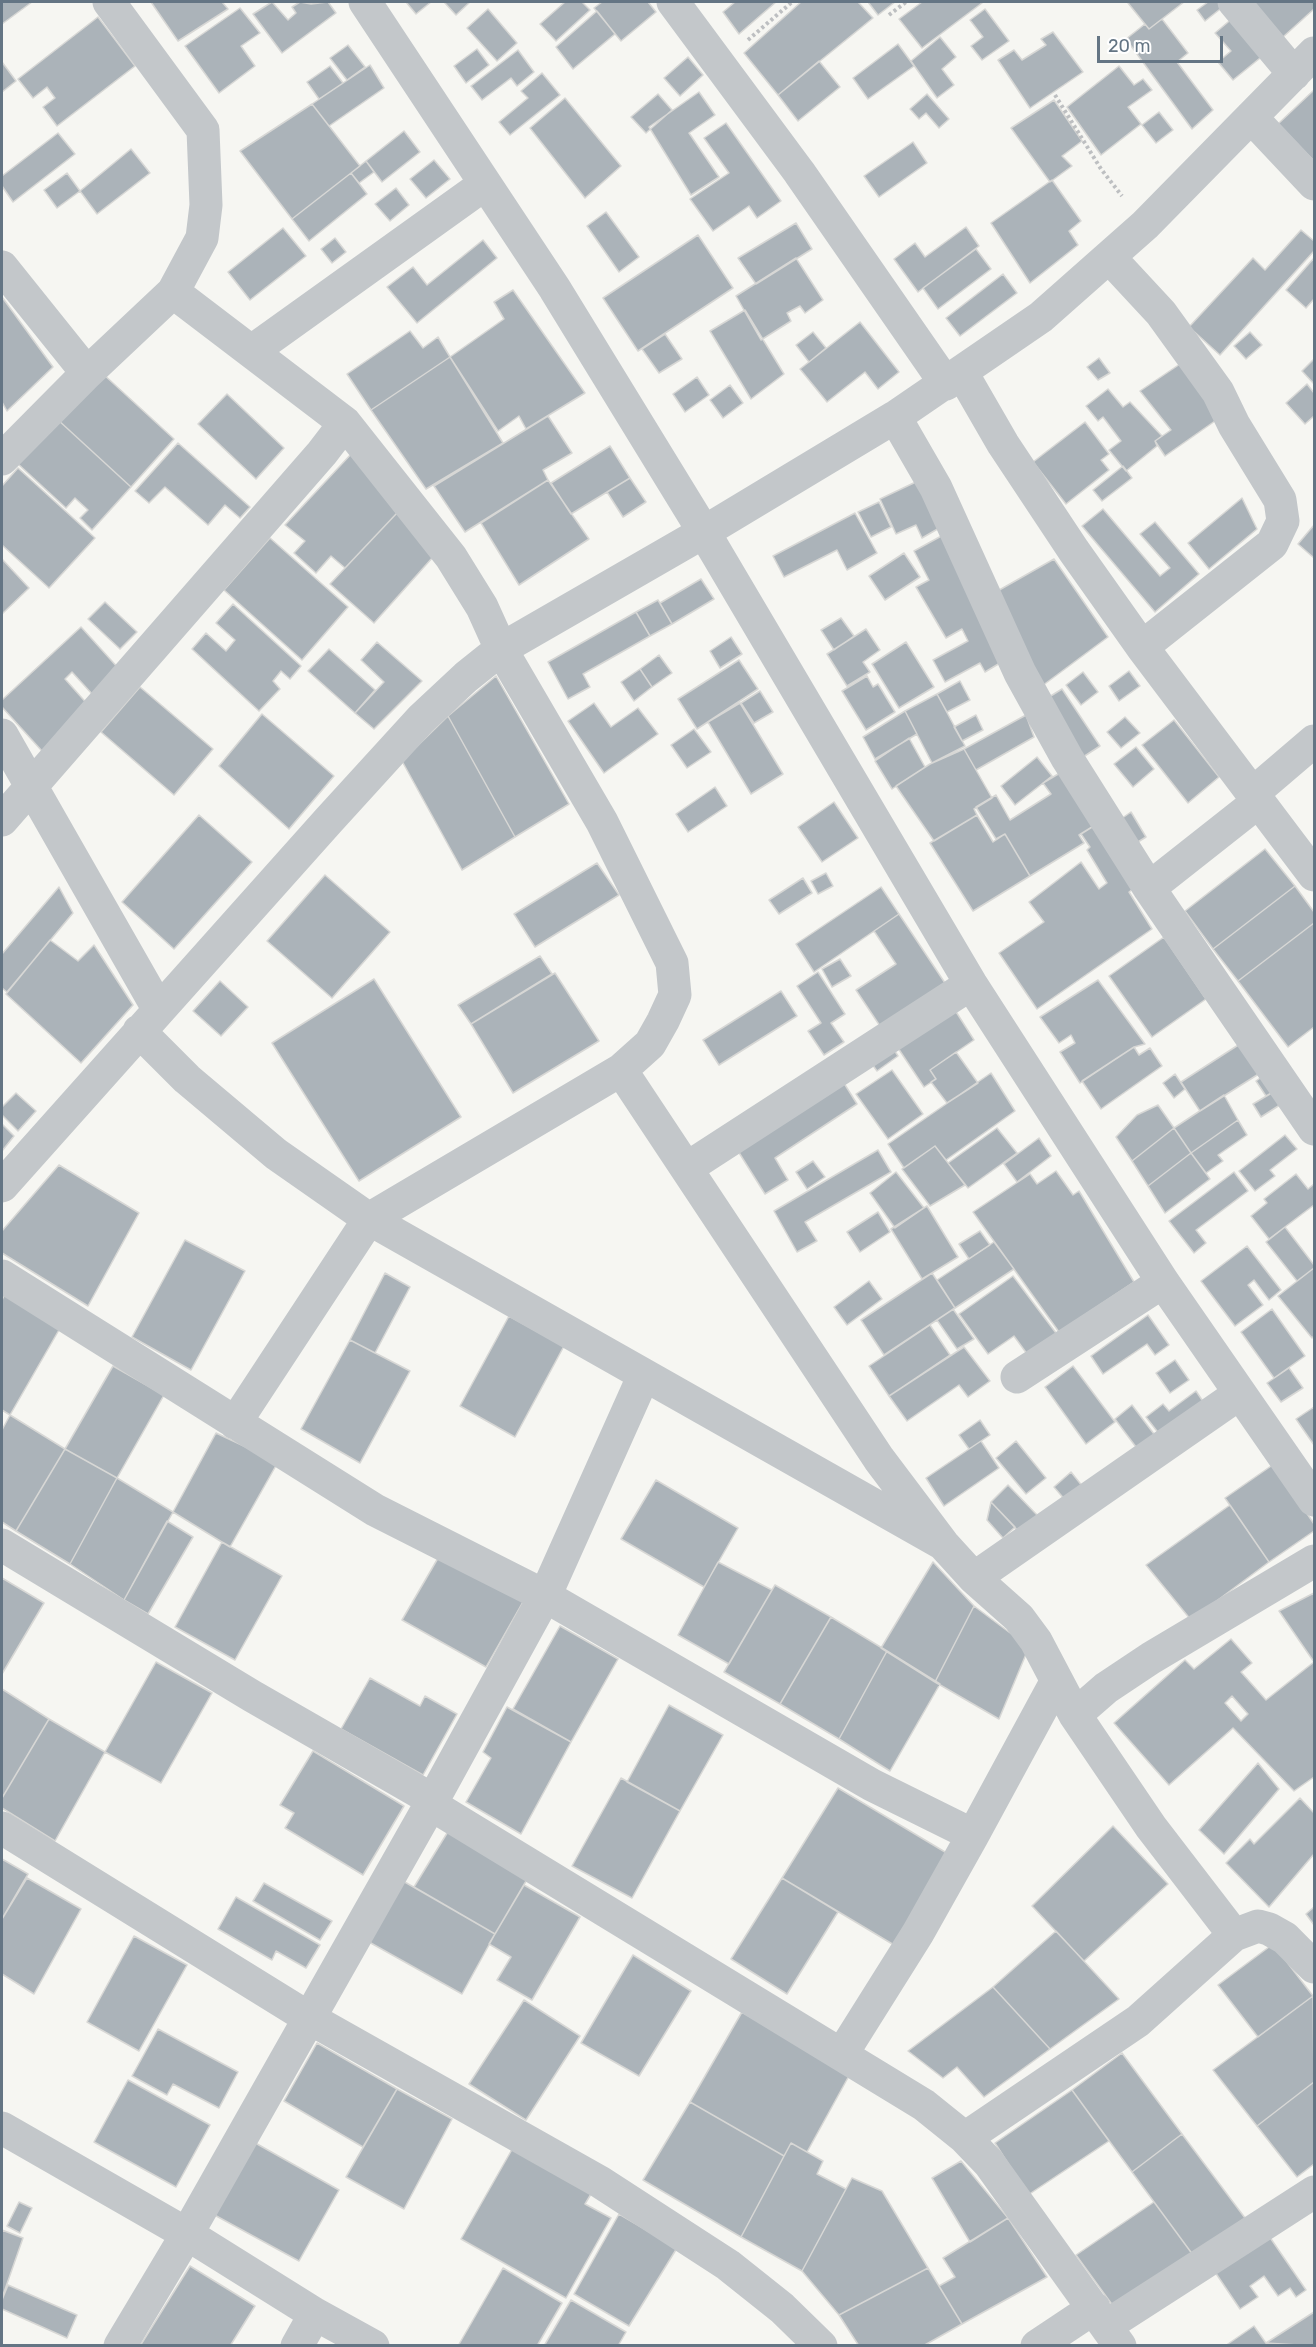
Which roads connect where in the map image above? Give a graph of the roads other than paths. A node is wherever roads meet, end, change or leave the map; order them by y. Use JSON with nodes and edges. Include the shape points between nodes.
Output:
{"nodes":[{"id":1,"x":109,"y":2,"type":"edge"},
{"id":2,"x":365,"y":2,"type":"edge"},
{"id":3,"x":673,"y":2,"type":"edge"},
{"id":4,"x":1234,"y":2,"type":"edge"},
{"id":5,"x":1304,"y":63,"type":"edge"},
{"id":6,"x":1251,"y":117,"type":"junction"},
{"id":7,"x":485,"y":184,"type":"junction"},
{"id":8,"x":1314,"y":184,"type":"edge"},
{"id":9,"x":1109,"y":257,"type":"junction"},
{"id":10,"x":2,"y":267,"type":"edge"},
{"id":11,"x":173,"y":292,"type":"junction"},
{"id":12,"x":252,"y":351,"type":"junction"},
{"id":13,"x":87,"y":373,"type":"junction"},
{"id":14,"x":954,"y":378,"type":"junction"},
{"id":15,"x":895,"y":417,"type":"junction"},
{"id":16,"x":345,"y":423,"type":"junction"},
{"id":17,"x":2,"y":459,"type":"edge"},
{"id":18,"x":704,"y":532,"type":"junction"},
{"id":19,"x":1142,"y":647,"type":"junction"},
{"id":20,"x":501,"y":649,"type":"junction"},
{"id":21,"x":2,"y":735,"type":"edge"},
{"id":22,"x":1314,"y":741,"type":"edge"},
{"id":23,"x":32,"y":786,"type":"junction"},
{"id":24,"x":1255,"y":798,"type":"junction"},
{"id":25,"x":2,"y":820,"type":"edge"},
{"id":26,"x":1314,"y":875,"type":"edge"},
{"id":27,"x":1149,"y":888,"type":"junction"},
{"id":28,"x":971,"y":984,"type":"junction"},
{"id":29,"x":149,"y":1020,"type":"junction"},
{"id":30,"x":621,"y":1070,"type":"junction"},
{"id":31,"x":1312,"y":1119,"type":"edge"},
{"id":32,"x":687,"y":1168,"type":"junction"},
{"id":33,"x":2,"y":1186,"type":"edge"},
{"id":34,"x":369,"y":1219,"type":"junction"},
{"id":35,"x":2,"y":1276,"type":"edge"},
{"id":36,"x":1163,"y":1282,"type":"junction"},
{"id":37,"x":644,"y":1376,"type":"junction"},
{"id":38,"x":1017,"y":1377,"type":"dead end"},
{"id":39,"x":1239,"y":1394,"type":"junction"},
{"id":40,"x":235,"y":1423,"type":"junction"},
{"id":41,"x":1310,"y":1484,"type":"edge"},
{"id":42,"x":943,"y":1544,"type":"junction"},
{"id":43,"x":2,"y":1545,"type":"edge"},
{"id":44,"x":1314,"y":1561,"type":"edge"},
{"id":45,"x":974,"y":1578,"type":"junction"},
{"id":46,"x":545,"y":1596,"type":"junction"},
{"id":47,"x":1056,"y":1682,"type":"junction"},
{"id":48,"x":1075,"y":1715,"type":"junction"},
{"id":49,"x":431,"y":1802,"type":"junction"},
{"id":50,"x":2,"y":1828,"type":"edge"},
{"id":51,"x":973,"y":1835,"type":"junction"},
{"id":52,"x":1234,"y":1935,"type":"junction"},
{"id":53,"x":1314,"y":1967,"type":"edge"},
{"id":54,"x":309,"y":2018,"type":"junction"},
{"id":55,"x":842,"y":2054,"type":"junction"},
{"id":56,"x":2,"y":2128,"type":"edge"},
{"id":57,"x":965,"y":2138,"type":"junction"},
{"id":58,"x":1314,"y":2192,"type":"edge"},
{"id":59,"x":187,"y":2234,"type":"junction"},
{"id":60,"x":315,"y":2314,"type":"junction"},
{"id":61,"x":1107,"y":2326,"type":"edge"},
{"id":62,"x":120,"y":2346,"type":"edge"},
{"id":63,"x":297,"y":2346,"type":"edge"},
{"id":64,"x":373,"y":2346,"type":"edge"},
{"id":65,"x":821,"y":2346,"type":"edge"},
{"id":66,"x":1037,"y":2346,"type":"edge"}],
"edges":[{"from":1,"to":11,"type":"street","via":[[203,130],[206,205],[202,238]]},
{"from":2,"to":7,"type":"street"},
{"from":3,"to":14,"type":"street"},
{"from":4,"to":5,"type":"street"},
{"from":5,"to":6,"type":"street"},
{"from":6,"to":8,"type":"street"},
{"from":6,"to":9,"type":"street"},
{"from":7,"to":12,"type":"street"},
{"from":7,"to":18,"type":"street","via":[[555,289]]},
{"from":9,"to":14,"type":"street","via":[[1041,317]]},
{"from":9,"to":19,"type":"street","via":[[1161,313],[1207,374],[1280,500],[1283,521],[1272,544]]},
{"from":10,"to":13,"type":"street"},
{"from":11,"to":12,"type":"street"},
{"from":11,"to":13,"type":"street"},
{"from":12,"to":16,"type":"street"},
{"from":13,"to":17,"type":"street"},
{"from":14,"to":15,"type":"street"},
{"from":14,"to":19,"type":"street"},
{"from":15,"to":18,"type":"street"},
{"from":15,"to":27,"type":"street","via":[[936,488],[1039,710]]},
{"from":16,"to":20,"type":"street","via":[[451,557],[483,607]]},
{"from":16,"to":23,"type":"street"},
{"from":18,"to":20,"type":"street"},
{"from":18,"to":28,"type":"street"},
{"from":19,"to":24,"type":"street"},
{"from":20,"to":29,"type":"street","via":[[421,720]]},
{"from":20,"to":30,"type":"street","via":[[602,822],[672,963],[675,995],[663,1021],[650,1044]]},
{"from":21,"to":23,"type":"street"},
{"from":22,"to":24,"type":"street"},
{"from":23,"to":25,"type":"street"},
{"from":23,"to":29,"type":"street"},
{"from":24,"to":26,"type":"street"},
{"from":24,"to":27,"type":"street"},
{"from":27,"to":31,"type":"street"},
{"from":28,"to":32,"type":"street"},
{"from":28,"to":36,"type":"street"},
{"from":29,"to":33,"type":"street"},
{"from":29,"to":34,"type":"street","via":[[188,1080],[276,1154]]},
{"from":30,"to":32,"type":"street"},
{"from":30,"to":34,"type":"street"},
{"from":32,"to":42,"type":"street","via":[[879,1458]]},
{"from":34,"to":37,"type":"street"},
{"from":34,"to":40,"type":"street"},
{"from":35,"to":40,"type":"street"},
{"from":36,"to":38,"type":"street"},
{"from":36,"to":39,"type":"street"},
{"from":37,"to":42,"type":"street"},
{"from":37,"to":46,"type":"street"},
{"from":39,"to":41,"type":"street"},
{"from":39,"to":45,"type":"street"},
{"from":40,"to":46,"type":"street","via":[[375,1509]]},
{"from":42,"to":45,"type":"street"},
{"from":43,"to":49,"type":"street"},
{"from":44,"to":48,"type":"street","via":[[1151,1658]]},
{"from":45,"to":47,"type":"street","via":[[1019,1618],[1036,1641]]},
{"from":46,"to":49,"type":"street"},
{"from":46,"to":51,"type":"street","via":[[872,1785]]},
{"from":47,"to":48,"type":"street"},
{"from":47,"to":51,"type":"street"},
{"from":48,"to":52,"type":"street","via":[[1151,1827]]},
{"from":49,"to":54,"type":"street"},
{"from":49,"to":55,"type":"street"},
{"from":50,"to":54,"type":"street"},
{"from":51,"to":55,"type":"street","via":[[918,1933]]},
{"from":52,"to":53,"type":"street","via":[[1258,1926],[1269,1929],[1285,1938]]},
{"from":52,"to":57,"type":"street","via":[[1138,2020]]},
{"from":54,"to":59,"type":"street"},
{"from":54,"to":65,"type":"street","via":[[610,2188],[728,2265],[783,2308]]},
{"from":55,"to":57,"type":"street","via":[[924,2105]]},
{"from":56,"to":59,"type":"street"},
{"from":57,"to":61,"type":"street","via":[[989,2163]]},
{"from":58,"to":61,"type":"street"},
{"from":59,"to":60,"type":"street"},
{"from":59,"to":62,"type":"street"},
{"from":60,"to":63,"type":"street"},
{"from":60,"to":64,"type":"street"},
{"from":61,"to":66,"type":"street"}]}
